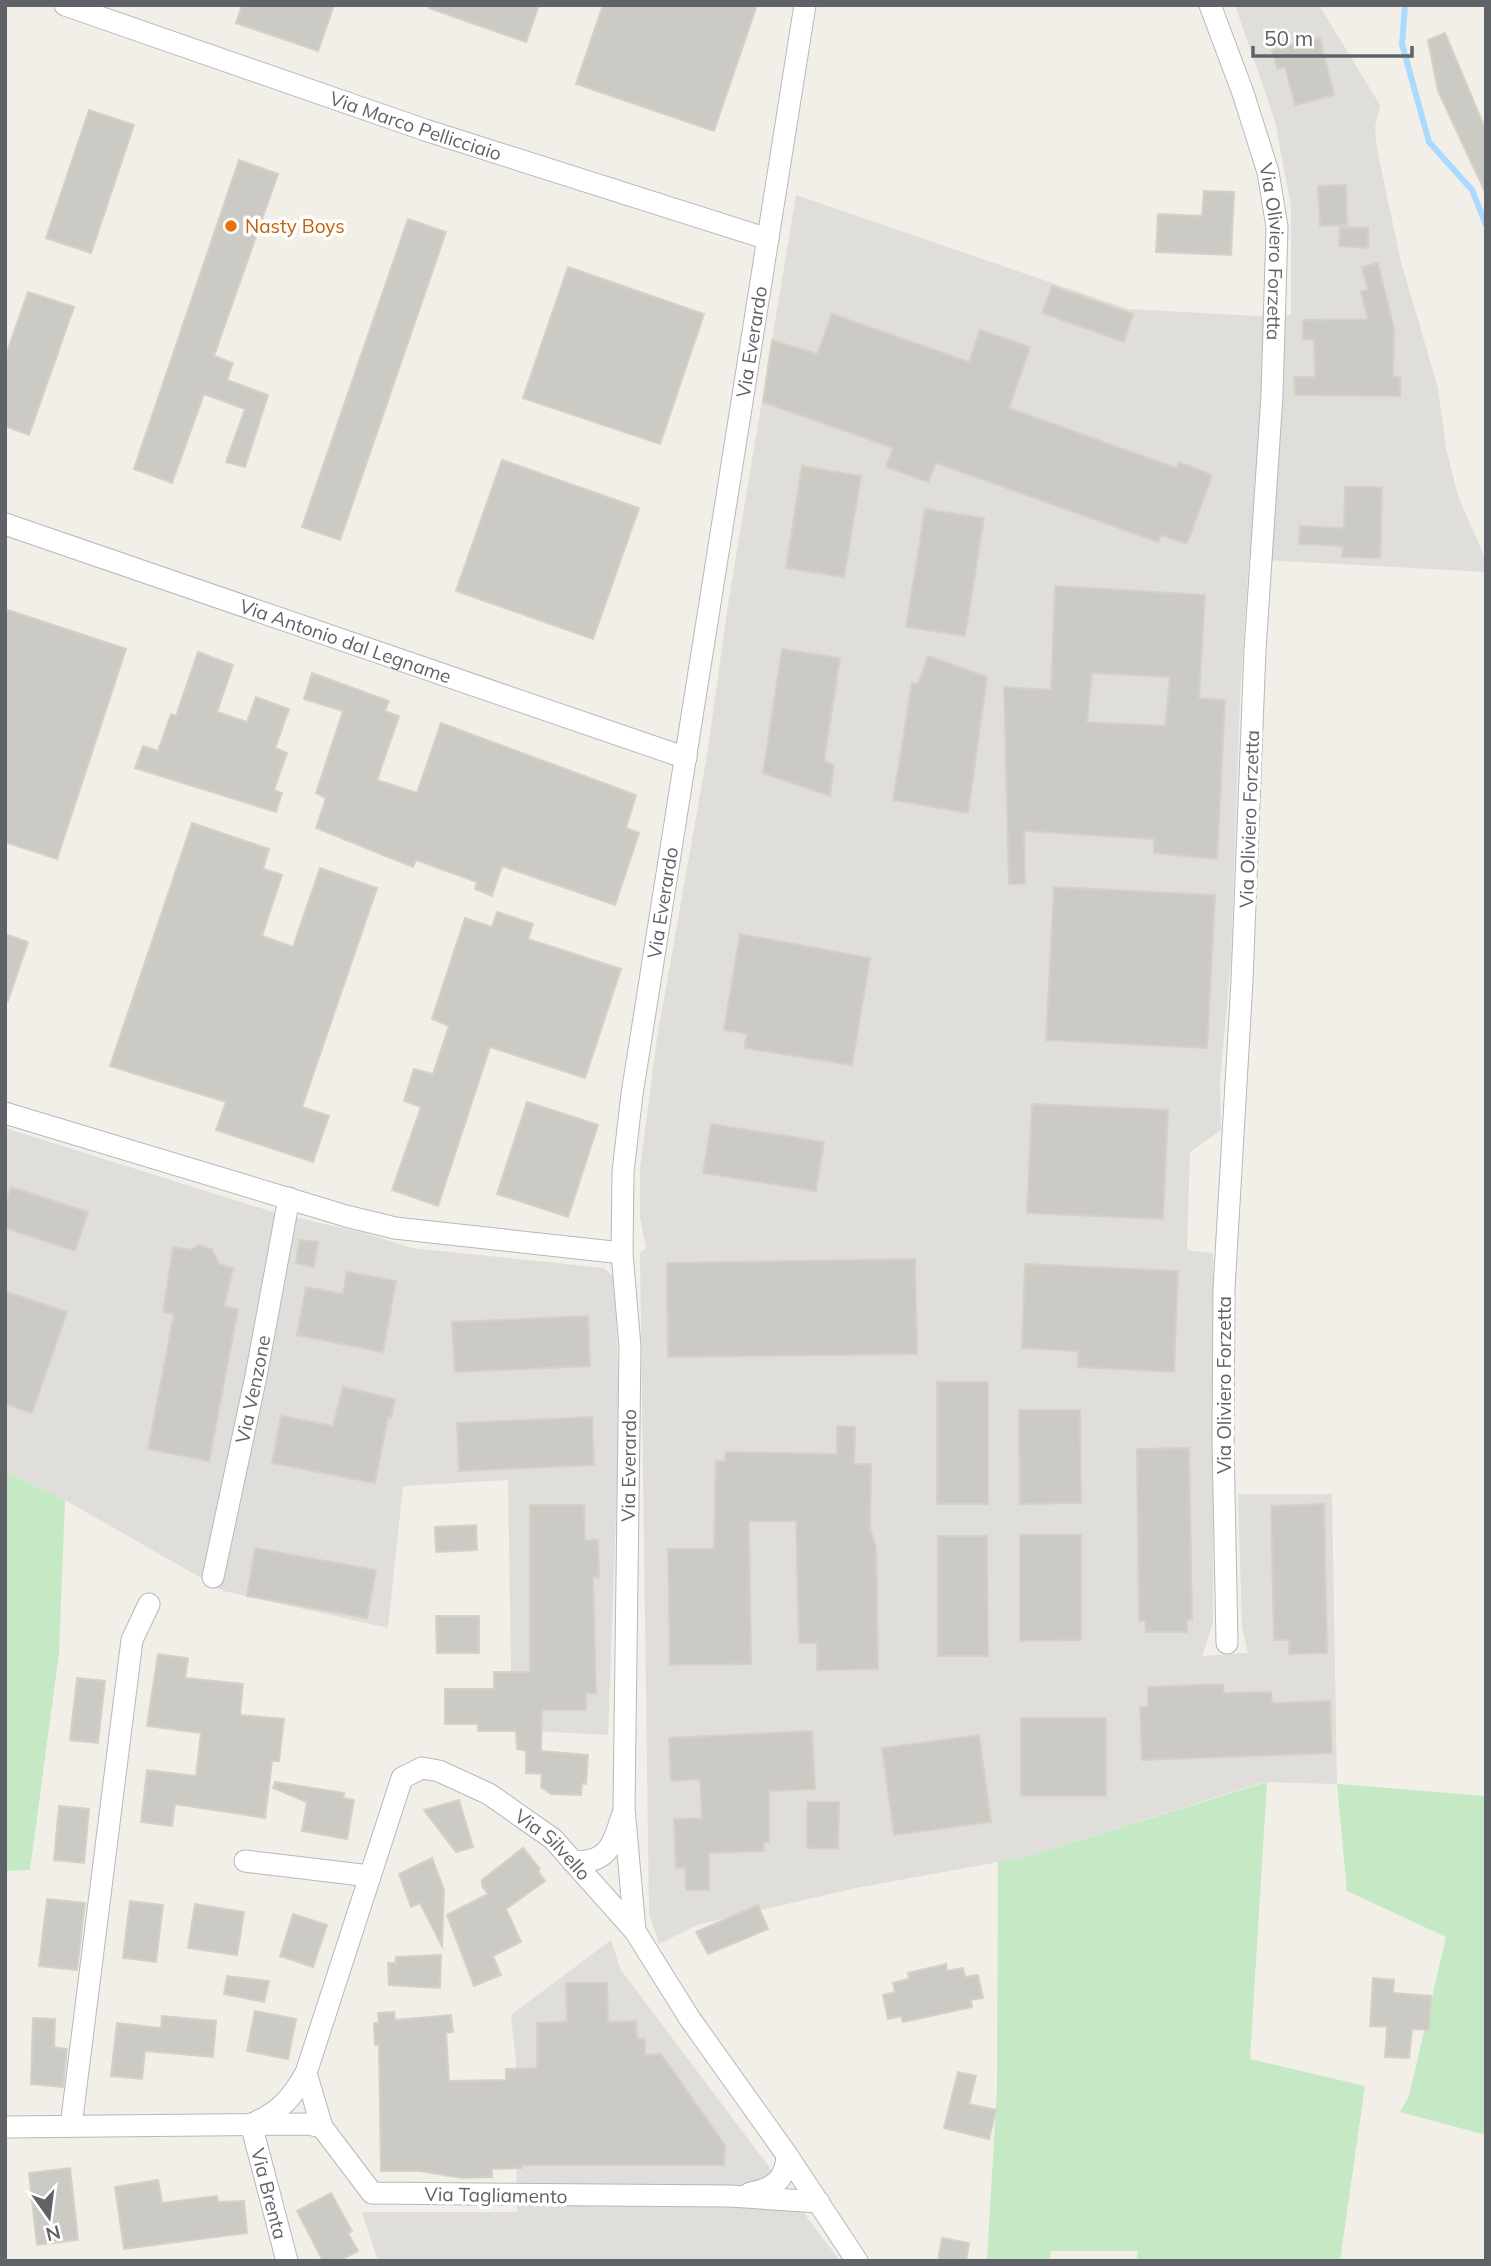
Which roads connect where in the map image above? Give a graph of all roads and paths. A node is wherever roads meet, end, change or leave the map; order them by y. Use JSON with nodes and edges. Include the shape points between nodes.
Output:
{"nodes":[{"id":1,"x":65,"y":5,"type":"edge"},
{"id":2,"x":805,"y":5,"type":"edge"},
{"id":3,"x":1210,"y":5,"type":"edge"},
{"id":4,"x":768,"y":239,"type":"junction"},
{"id":5,"x":5,"y":524,"type":"edge"},
{"id":6,"x":687,"y":758,"type":"junction"},
{"id":7,"x":5,"y":1113,"type":"edge"},
{"id":8,"x":289,"y":1198,"type":"junction"},
{"id":9,"x":622,"y":1253,"type":"junction"},
{"id":10,"x":213,"y":1577,"type":"dead end"},
{"id":11,"x":149,"y":1604,"type":"dead end"},
{"id":12,"x":1227,"y":1643,"type":"dead end"},
{"id":13,"x":624,"y":1808,"type":"junction"},
{"id":14,"x":245,"y":1861,"type":"dead end"},
{"id":15,"x":572,"y":1861,"type":"junction"},
{"id":16,"x":370,"y":1876,"type":"junction"},
{"id":17,"x":635,"y":1931,"type":"junction"},
{"id":18,"x":306,"y":2073,"type":"junction"},
{"id":19,"x":251,"y":2124,"type":"junction"},
{"id":20,"x":71,"y":2126,"type":"junction"},
{"id":21,"x":5,"y":2127,"type":"edge"},
{"id":22,"x":322,"y":2127,"type":"junction"},
{"id":23,"x":787,"y":2155,"type":"junction"},
{"id":24,"x":730,"y":2196,"type":"junction"},
{"id":25,"x":819,"y":2202,"type":"junction"},
{"id":26,"x":287,"y":2261,"type":"edge"},
{"id":27,"x":857,"y":2261,"type":"edge"}],
"edges":[{"from":1,"to":4,"type":"street","name":"Via Marco Pellicciaio","via":[[425,130]]},
{"from":2,"to":4,"type":"street","name":"Via Everardo"},
{"from":3,"to":12,"type":"street","name":"Via Oliviero Forzetta","via":[[1268,172],[1277,227],[1224,1289]]},
{"from":4,"to":6,"type":"street","name":"Via Everardo"},
{"from":5,"to":6,"type":"street","name":"Via Antonio dal Legname"},
{"from":6,"to":9,"type":"street","name":"Via Everardo","via":[[632,1094],[623,1172]]},
{"from":7,"to":8,"type":"street"},
{"from":8,"to":9,"type":"street","via":[[395,1227]]},
{"from":8,"to":10,"type":"street","name":"Via Venzone"},
{"from":9,"to":13,"type":"street","name":"Via Everardo","via":[[630,1347]]},
{"from":11,"to":20,"type":"street","via":[[132,1640]]},
{"from":13,"to":15,"type":"street","name":"Via Everardo","via":[[606,1853],[586,1863]]},
{"from":13,"to":17,"type":"street","name":"Via Everardo"},
{"from":14,"to":16,"type":"street"},
{"from":15,"to":16,"type":"street","name":"Via Silvello","via":[[553,1839],[489,1794],[422,1768],[402,1778],[396,1790]]},
{"from":15,"to":17,"type":"street","name":"Via Silvello"},
{"from":16,"to":18,"type":"street","name":"Via Silvello"},
{"from":17,"to":23,"type":"street","name":"Via Silvello","via":[[690,2020]]},
{"from":18,"to":19,"type":"street","via":[[276,2113]]},
{"from":18,"to":22,"type":"street","name":"Via Tagliamento"},
{"from":19,"to":20,"type":"street"},
{"from":19,"to":22,"type":"street"},
{"from":19,"to":26,"type":"street","name":"Via Brenta"},
{"from":20,"to":21,"type":"street"},
{"from":22,"to":24,"type":"street","name":"Via Tagliamento","via":[[372,2193]]},
{"from":23,"to":24,"type":"street","name":"Via Tagliamento","via":[[785,2172],[773,2187]]},
{"from":23,"to":25,"type":"street","name":"Via Silvello"},
{"from":24,"to":25,"type":"street","name":"Via Tagliamento"},
{"from":25,"to":27,"type":"street","name":"Via Silvello"}]}
